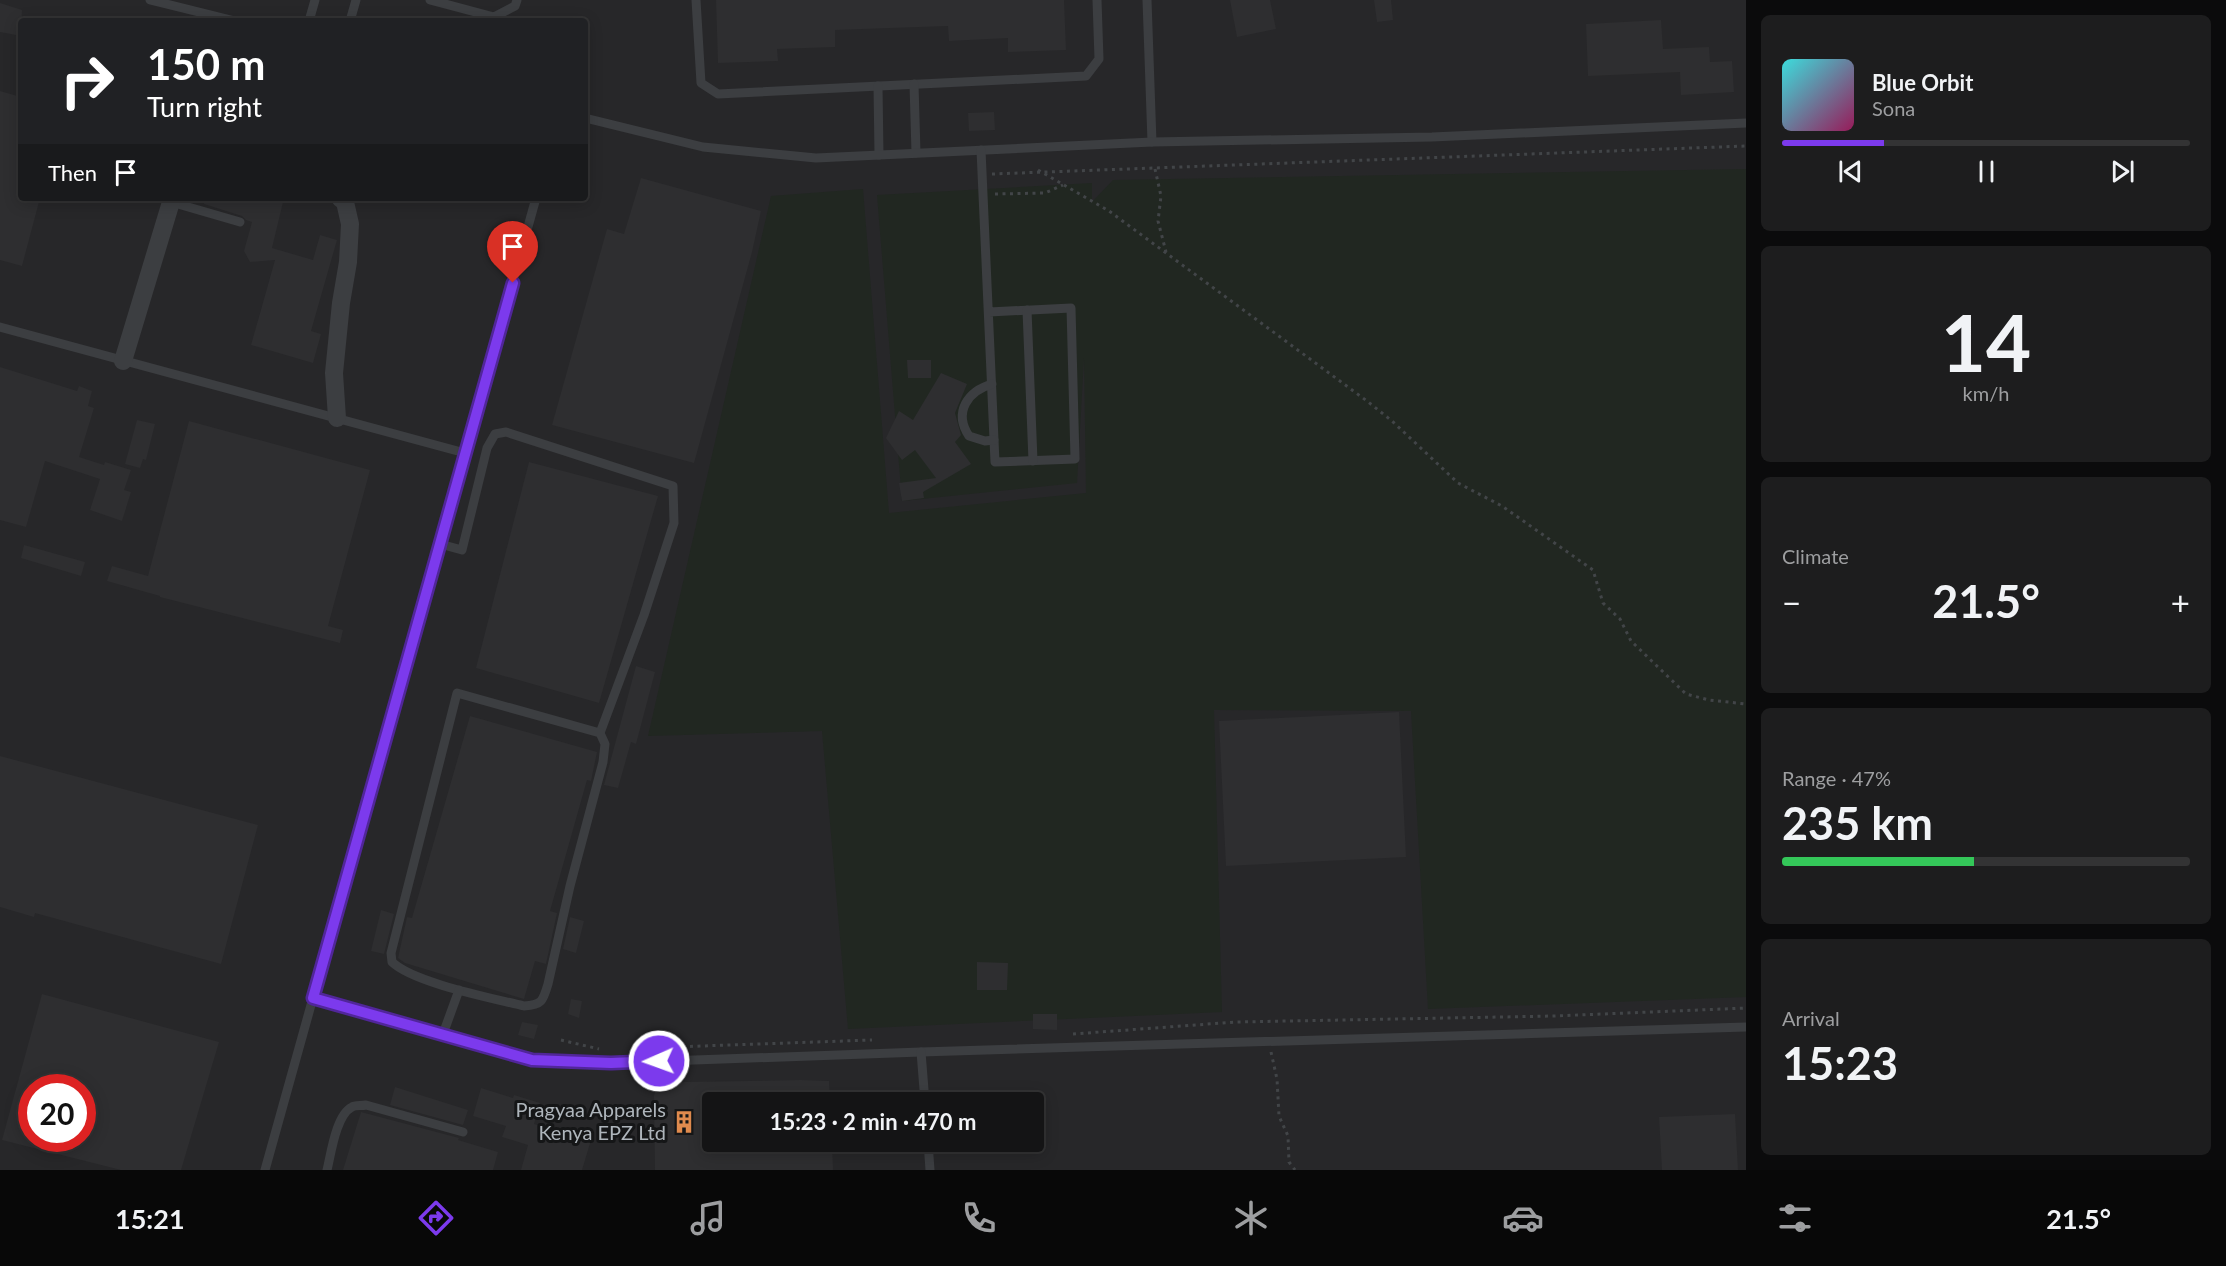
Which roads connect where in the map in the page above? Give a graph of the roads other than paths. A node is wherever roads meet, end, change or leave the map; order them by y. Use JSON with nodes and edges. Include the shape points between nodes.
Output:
{"nodes":[{"id":1,"x":150,"y":0,"type":"edge"},
{"id":2,"x":315,"y":0,"type":"edge"},
{"id":3,"x":356,"y":0,"type":"edge"},
{"id":4,"x":430,"y":0,"type":"edge"},
{"id":5,"x":517,"y":0,"type":"edge"},
{"id":6,"x":696,"y":0,"type":"edge"},
{"id":7,"x":1097,"y":0,"type":"edge"},
{"id":8,"x":1147,"y":0,"type":"edge"},
{"id":9,"x":223,"y":18,"type":"edge"},
{"id":10,"x":310,"y":18,"type":"edge"},
{"id":11,"x":351,"y":18,"type":"edge"},
{"id":12,"x":914,"y":84,"type":"junction"},
{"id":13,"x":878,"y":86,"type":"junction"},
{"id":14,"x":588,"y":119,"type":"edge"},
{"id":15,"x":1746,"y":123,"type":"edge"},
{"id":16,"x":1152,"y":142,"type":"junction"},
{"id":17,"x":981,"y":150,"type":"junction"},
{"id":18,"x":916,"y":153,"type":"junction"},
{"id":19,"x":879,"y":155,"type":"junction"},
{"id":20,"x":344,"y":201,"type":"edge"},
{"id":21,"x":535,"y":201,"type":"edge"},
{"id":22,"x":171,"y":202,"type":"joint"},
{"id":23,"x":240,"y":222,"type":"dead end"},
{"id":24,"x":1027,"y":310,"type":"junction"},
{"id":25,"x":988,"y":312,"type":"junction"},
{"id":26,"x":0,"y":327,"type":"edge"},
{"id":27,"x":123,"y":361,"type":"junction"},
{"id":28,"x":992,"y":384,"type":"junction"},
{"id":29,"x":337,"y":418,"type":"junction"},
{"id":30,"x":994,"y":440,"type":"junction"},
{"id":31,"x":465,"y":453,"type":"junction"},
{"id":32,"x":1033,"y":461,"type":"junction"},
{"id":33,"x":440,"y":544,"type":"junction"},
{"id":34,"x":600,"y":733,"type":"junction"},
{"id":35,"x":459,"y":990,"type":"junction"},
{"id":36,"x":313,"y":998,"type":"junction"},
{"id":37,"x":1746,"y":1027,"type":"edge"},
{"id":38,"x":443,"y":1034,"type":"junction"},
{"id":39,"x":921,"y":1052,"type":"junction"},
{"id":40,"x":924,"y":1092,"type":"edge"},
{"id":41,"x":463,"y":1132,"type":"dead end"},
{"id":42,"x":929,"y":1152,"type":"edge"},
{"id":43,"x":265,"y":1170,"type":"edge"},
{"id":44,"x":327,"y":1170,"type":"edge"},
{"id":45,"x":930,"y":1170,"type":"edge"}],
"edges":[{"from":1,"to":9,"type":"lane"},
{"from":2,"to":10,"type":"lane"},
{"from":3,"to":11,"type":"lane"},
{"from":4,"to":5,"type":"lane","via":[[494,17],[515,6]]},
{"from":6,"to":13,"type":"lane","via":[[701,83],[718,94]]},
{"from":7,"to":12,"type":"lane","via":[[1099,58],[1086,76]]},
{"from":8,"to":16,"type":"lane"},
{"from":12,"to":13,"type":"lane"},
{"from":12,"to":18,"type":"lane"},
{"from":13,"to":19,"type":"lane"},
{"from":14,"to":19,"type":"lane","via":[[703,147],[816,158]]},
{"from":15,"to":16,"type":"lane","via":[[1432,137]]},
{"from":16,"to":17,"type":"lane"},
{"from":17,"to":18,"type":"lane"},
{"from":17,"to":25,"type":"lane"},
{"from":18,"to":19,"type":"lane"},
{"from":20,"to":29,"type":"street","via":[[350,224],[334,373]]},
{"from":21,"to":31,"type":"lane"},
{"from":22,"to":23,"type":"lane"},
{"from":22,"to":27,"type":"street"},
{"from":24,"to":25,"type":"lane"},
{"from":24,"to":32,"type":"lane"},
{"from":24,"to":32,"type":"lane","via":[[1071,308],[1075,459]]},
{"from":25,"to":28,"type":"lane"},
{"from":26,"to":27,"type":"lane"},
{"from":27,"to":29,"type":"lane"},
{"from":28,"to":30,"type":"lane"},
{"from":28,"to":30,"type":"lane","via":[[971,394],[965,404],[964,419],[969,436]]},
{"from":29,"to":31,"type":"lane"},
{"from":30,"to":32,"type":"lane","via":[[995,462]]},
{"from":31,"to":33,"type":"lane"},
{"from":33,"to":34,"type":"lane","via":[[462,550],[487,448],[495,434],[506,432],[674,486],[674,523]]},
{"from":33,"to":36,"type":"lane"},
{"from":34,"to":35,"type":"lane","via":[[605,744],[603,762],[543,1000],[524,1006]]},
{"from":34,"to":35,"type":"lane","via":[[458,693],[392,962],[400,970]]},
{"from":35,"to":38,"type":"lane"},
{"from":36,"to":38,"type":"lane"},
{"from":36,"to":43,"type":"lane"},
{"from":37,"to":39,"type":"lane"},
{"from":38,"to":39,"type":"lane","via":[[532,1060],[611,1063]]},
{"from":39,"to":40,"type":"lane"},
{"from":41,"to":44,"type":"lane","via":[[366,1105],[353,1106],[339,1123]]},
{"from":42,"to":45,"type":"lane"}]}
